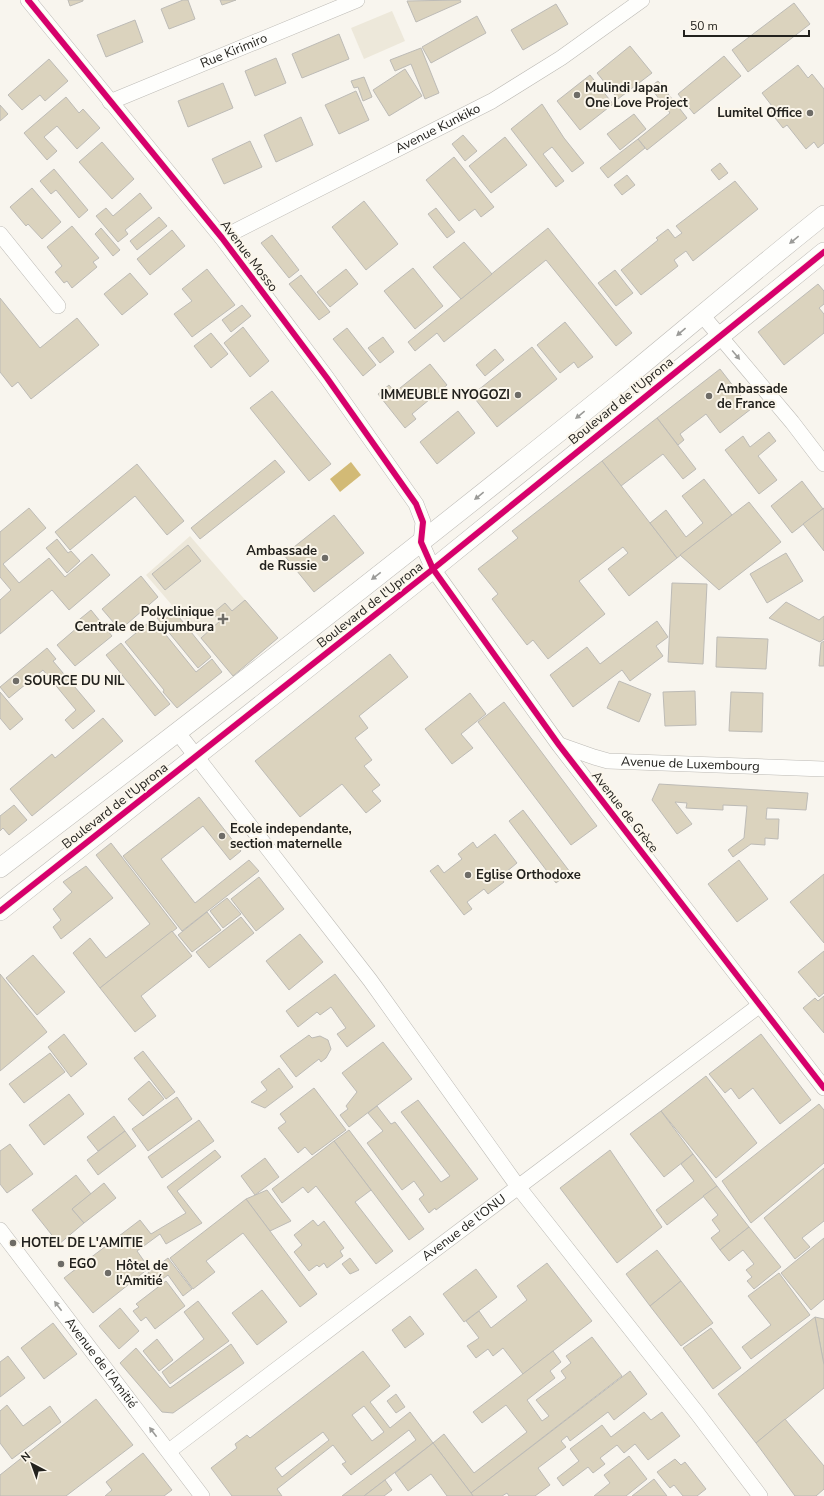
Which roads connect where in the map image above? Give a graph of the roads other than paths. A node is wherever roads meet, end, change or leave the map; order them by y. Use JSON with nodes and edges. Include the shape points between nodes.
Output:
{"nodes":[{"id":1,"x":28,"y":0,"type":"edge"},
{"id":2,"x":357,"y":0,"type":"edge"},
{"id":3,"x":642,"y":0,"type":"edge"},
{"id":4,"x":110,"y":102,"type":"junction"},
{"id":5,"x":824,"y":215,"type":"edge"},
{"id":6,"x":0,"y":234,"type":"edge"},
{"id":7,"x":222,"y":238,"type":"junction"},
{"id":8,"x":824,"y":252,"type":"edge"},
{"id":9,"x":58,"y":306,"type":"dead end"},
{"id":10,"x":702,"y":314,"type":"junction"},
{"id":11,"x":720,"y":336,"type":"junction"},
{"id":12,"x":824,"y":464,"type":"edge"},
{"id":13,"x":421,"y":542,"type":"junction"},
{"id":14,"x":433,"y":569,"type":"junction"},
{"id":15,"x":178,"y":733,"type":"junction"},
{"id":16,"x":560,"y":745,"type":"junction"},
{"id":17,"x":197,"y":756,"type":"junction"},
{"id":18,"x":824,"y":769,"type":"edge"},
{"id":19,"x":0,"y":868,"type":"edge"},
{"id":20,"x":0,"y":911,"type":"edge"},
{"id":21,"x":760,"y":1005,"type":"junction"},
{"id":22,"x":824,"y":1088,"type":"edge"},
{"id":23,"x":518,"y":1188,"type":"junction"},
{"id":24,"x":0,"y":1230,"type":"edge"},
{"id":25,"x":169,"y":1452,"type":"junction"},
{"id":26,"x":202,"y":1496,"type":"edge"},
{"id":27,"x":760,"y":1496,"type":"edge"}],
"edges":[{"from":1,"to":4,"type":"street","name":"Avenue Mosso"},
{"from":2,"to":4,"type":"street","name":"Rue Kirimiro"},
{"from":3,"to":7,"type":"street","name":"Avenue Kunkiko","via":[[538,73],[492,101]]},
{"from":4,"to":7,"type":"street","name":"Avenue Mosso"},
{"from":5,"to":10,"type":"street","name":"Boulevard de l'Uprona","one_way":true},
{"from":6,"to":9,"type":"street"},
{"from":7,"to":13,"type":"street","name":"Avenue Mosso","via":[[327,378],[416,504],[423,522]]},
{"from":8,"to":11,"type":"street","name":"Boulevard de l'Uprona"},
{"from":10,"to":11,"type":"street"},
{"from":10,"to":13,"type":"street","name":"Boulevard de l'Uprona","one_way":true},
{"from":11,"to":12,"type":"street","one_way":true},
{"from":11,"to":14,"type":"street","name":"Boulevard de l'Uprona"},
{"from":13,"to":14,"type":"street","name":"Avenue de Grèce"},
{"from":13,"to":15,"type":"street","name":"Boulevard de l'Uprona","one_way":true},
{"from":14,"to":16,"type":"street","name":"Avenue de Grèce"},
{"from":14,"to":17,"type":"street","name":"Boulevard de l'Uprona"},
{"from":15,"to":17,"type":"street"},
{"from":15,"to":19,"type":"street","name":"Boulevard de l'Uprona"},
{"from":16,"to":18,"type":"street","name":"Avenue de Luxembourg","via":[[608,761]]},
{"from":16,"to":21,"type":"street","name":"Avenue de Grèce"},
{"from":17,"to":20,"type":"street","name":"Boulevard de l'Uprona"},
{"from":17,"to":23,"type":"street","via":[[370,980]]},
{"from":21,"to":22,"type":"street","name":"Avenue de Grèce"},
{"from":21,"to":23,"type":"street","name":"Avenue de l'ONU"},
{"from":23,"to":25,"type":"street","name":"Avenue de l'ONU"},
{"from":23,"to":27,"type":"street"},
{"from":25,"to":24,"type":"street","name":"Avenue de l'Amitié","one_way":true},
{"from":25,"to":26,"type":"street","name":"Avenue de l'Amitié"}]}
